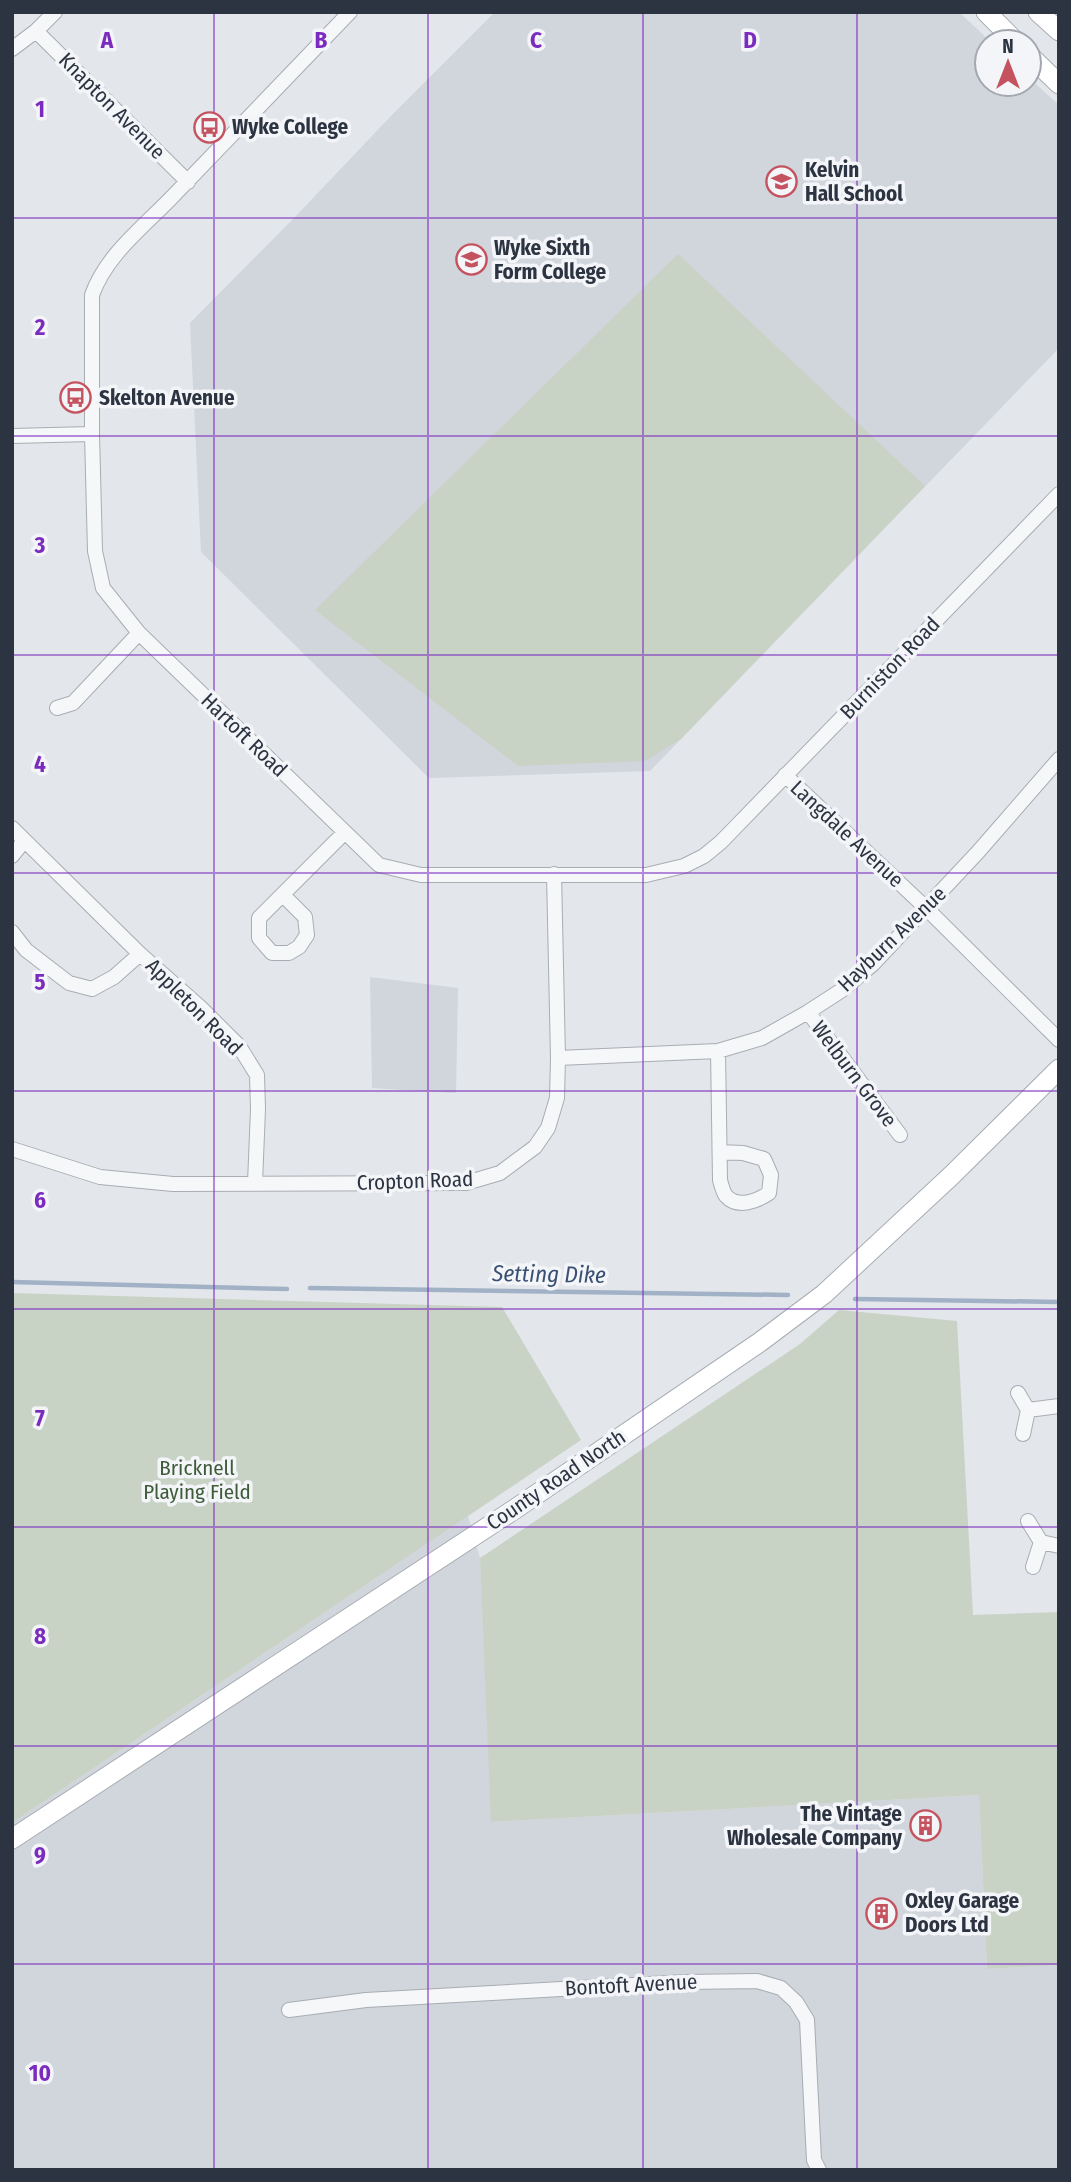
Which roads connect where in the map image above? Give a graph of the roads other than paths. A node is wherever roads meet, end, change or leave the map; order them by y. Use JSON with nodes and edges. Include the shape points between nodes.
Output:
{"nodes":[{"id":1,"x":55,"y":12,"type":"edge"},
{"id":2,"x":350,"y":12,"type":"edge"},
{"id":3,"x":986,"y":12,"type":"edge"},
{"id":4,"x":1038,"y":12,"type":"edge"},
{"id":5,"x":1002,"y":28,"type":"edge"},
{"id":6,"x":36,"y":31,"type":"junction"},
{"id":7,"x":1059,"y":32,"type":"edge"},
{"id":8,"x":12,"y":49,"type":"edge"},
{"id":9,"x":1043,"y":69,"type":"edge"},
{"id":10,"x":1059,"y":84,"type":"edge"},
{"id":11,"x":188,"y":182,"type":"junction"},
{"id":12,"x":92,"y":434,"type":"junction"},
{"id":13,"x":12,"y":436,"type":"edge"},
{"id":14,"x":1059,"y":494,"type":"edge"},
{"id":15,"x":139,"y":633,"type":"junction"},
{"id":16,"x":57,"y":708,"type":"dead end"},
{"id":17,"x":1059,"y":759,"type":"edge"},
{"id":18,"x":785,"y":775,"type":"junction"},
{"id":19,"x":12,"y":828,"type":"edge"},
{"id":20,"x":345,"y":832,"type":"junction"},
{"id":21,"x":24,"y":841,"type":"junction"},
{"id":22,"x":721,"y":842,"type":"joint"},
{"id":23,"x":12,"y":856,"type":"edge"},
{"id":24,"x":554,"y":874,"type":"junction"},
{"id":25,"x":282,"y":895,"type":"dead end"},
{"id":26,"x":926,"y":908,"type":"junction"},
{"id":27,"x":12,"y":932,"type":"edge"},
{"id":28,"x":139,"y":954,"type":"junction"},
{"id":29,"x":808,"y":1013,"type":"junction"},
{"id":30,"x":1059,"y":1040,"type":"edge"},
{"id":31,"x":718,"y":1051,"type":"junction"},
{"id":32,"x":558,"y":1058,"type":"junction"},
{"id":33,"x":1059,"y":1069,"type":"edge"},
{"id":34,"x":900,"y":1135,"type":"dead end"},
{"id":35,"x":12,"y":1149,"type":"edge"},
{"id":36,"x":720,"y":1152,"type":"dead end"},
{"id":37,"x":256,"y":1183,"type":"junction"},
{"id":38,"x":1018,"y":1393,"type":"dead end"},
{"id":39,"x":1059,"y":1406,"type":"edge"},
{"id":40,"x":1028,"y":1410,"type":"junction"},
{"id":41,"x":1023,"y":1434,"type":"dead end"},
{"id":42,"x":1028,"y":1521,"type":"dead end"},
{"id":43,"x":1041,"y":1542,"type":"junction"},
{"id":44,"x":1059,"y":1546,"type":"edge"},
{"id":45,"x":1033,"y":1567,"type":"dead end"},
{"id":46,"x":14,"y":1838,"type":"edge"},
{"id":47,"x":289,"y":2010,"type":"dead end"},
{"id":48,"x":819,"y":2170,"type":"edge"}],
"edges":[{"from":1,"to":6,"type":"street"},
{"from":2,"to":11,"type":"street","name":"Hartoft Road"},
{"from":3,"to":5,"type":"street"},
{"from":4,"to":7,"type":"street"},
{"from":6,"to":8,"type":"street"},
{"from":6,"to":11,"type":"street","name":"Knapton Avenue"},
{"from":9,"to":10,"type":"street"},
{"from":11,"to":12,"type":"street","name":"Hartoft Road","via":[[111,259],[92,295]]},
{"from":12,"to":13,"type":"street"},
{"from":12,"to":15,"type":"street","name":"Hartoft Road","via":[[95,551],[103,588]]},
{"from":14,"to":18,"type":"street","name":"Burniston Road"},
{"from":15,"to":16,"type":"street","via":[[72,703]]},
{"from":15,"to":20,"type":"street","name":"Hartoft Road"},
{"from":17,"to":26,"type":"street","name":"Hayburn Avenue"},
{"from":18,"to":22,"type":"street","name":"Burniston Road"},
{"from":18,"to":26,"type":"street","name":"Langdale Avenue"},
{"from":19,"to":21,"type":"street","name":"Appleton Road"},
{"from":20,"to":24,"type":"street","name":"Hartoft Road","via":[[379,865],[421,875]]},
{"from":20,"to":25,"type":"street"},
{"from":21,"to":23,"type":"street"},
{"from":21,"to":28,"type":"street","name":"Appleton Road"},
{"from":22,"to":24,"type":"street","name":"Hartoft Road","via":[[684,866],[646,875]]},
{"from":24,"to":32,"type":"street","name":"Cropton Road"},
{"from":26,"to":29,"type":"street","name":"Hayburn Avenue","via":[[873,964]]},
{"from":26,"to":30,"type":"street","name":"Langdale Avenue"},
{"from":27,"to":28,"type":"street","name":"Appleton Road","via":[[26,950],[69,983],[92,989],[114,977]]},
{"from":28,"to":37,"type":"street","name":"Appleton Road","via":[[239,1046],[257,1075]]},
{"from":29,"to":31,"type":"street","name":"Hayburn Avenue","via":[[762,1038]]},
{"from":29,"to":34,"type":"street","name":"Welburn Grove"},
{"from":31,"to":32,"type":"street","name":"Hayburn Avenue"},
{"from":31,"to":36,"type":"street"},
{"from":32,"to":37,"type":"street","name":"Cropton Road","via":[[557,1098],[548,1128],[535,1147],[499,1173],[466,1183]]},
{"from":33,"to":46,"type":"street","name":"County Road North","via":[[824,1294],[761,1342]]},
{"from":35,"to":37,"type":"street","name":"Cropton Road","via":[[100,1177],[173,1184]]},
{"from":38,"to":40,"type":"street"},
{"from":39,"to":40,"type":"street"},
{"from":40,"to":41,"type":"street"},
{"from":42,"to":43,"type":"street"},
{"from":43,"to":44,"type":"street"},
{"from":43,"to":45,"type":"street"},
{"from":47,"to":48,"type":"street","name":"Bontoft Avenue","via":[[366,2000],[685,1982],[757,1981],[781,1988],[807,2020],[814,2160]]}]}
